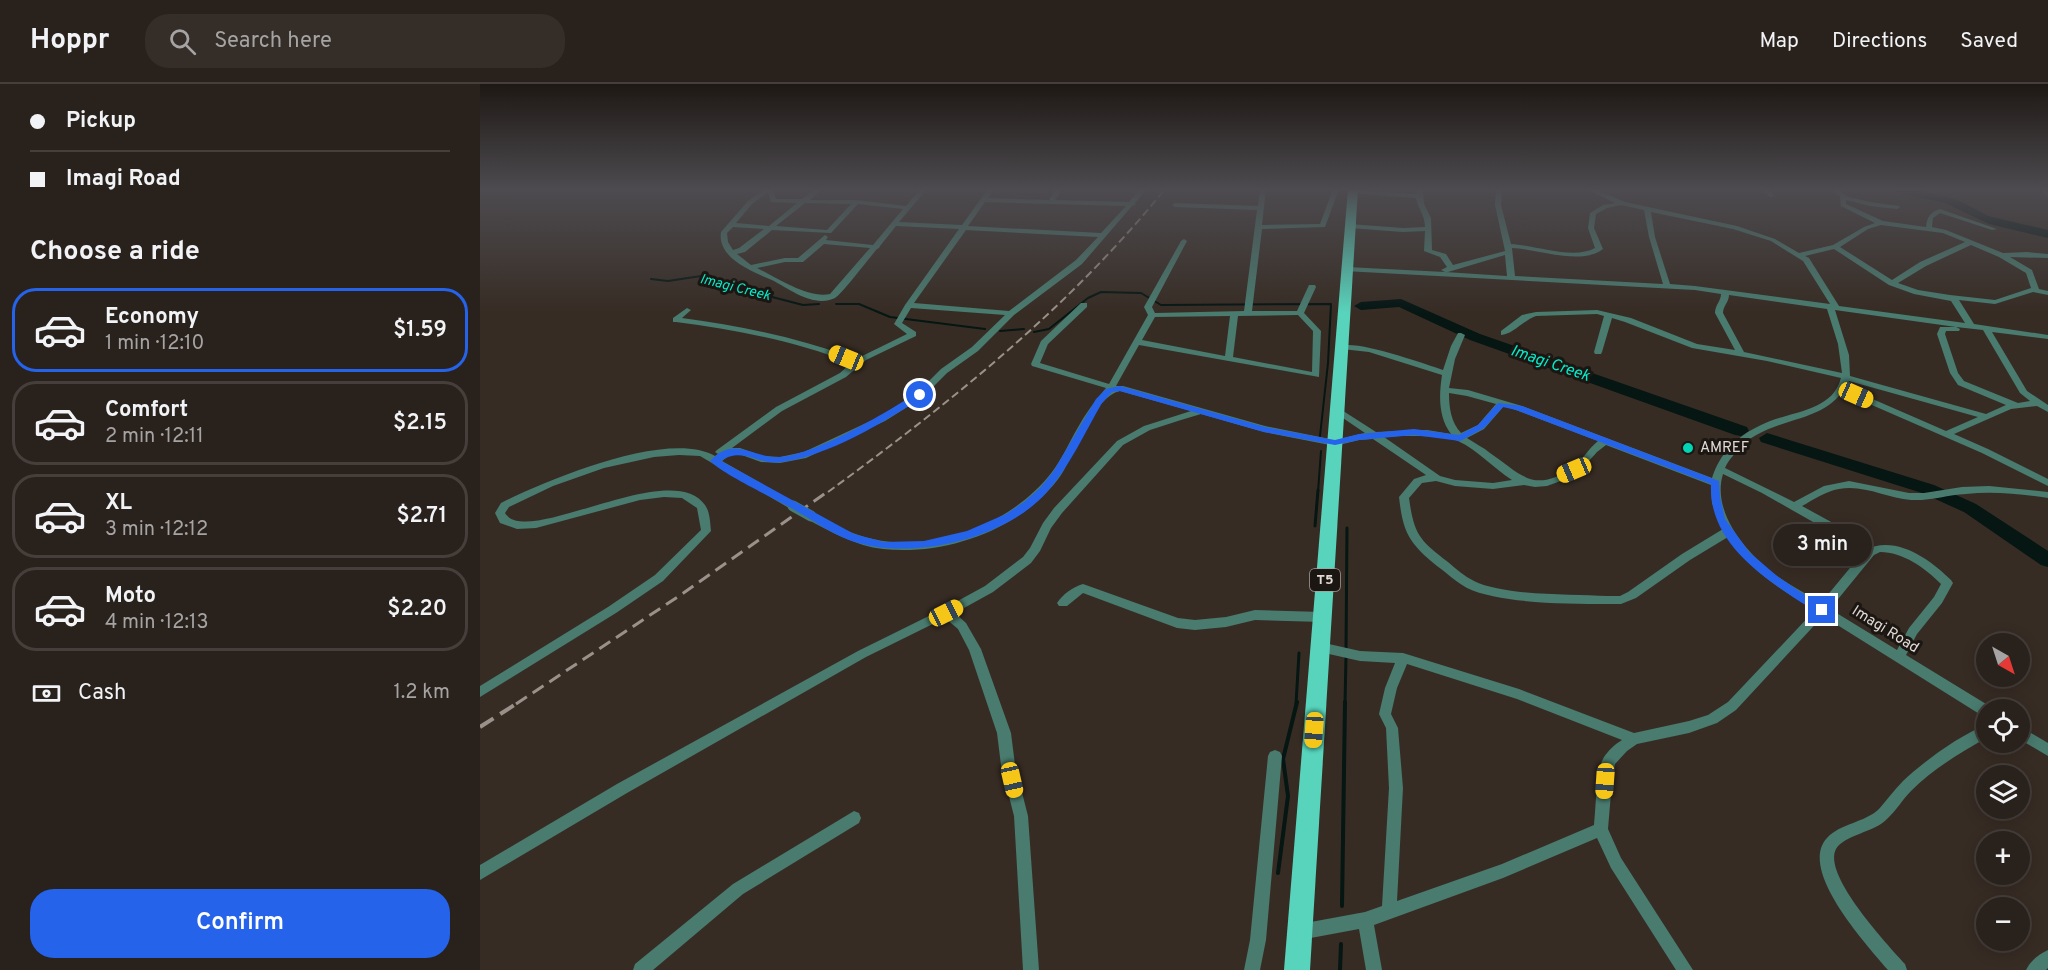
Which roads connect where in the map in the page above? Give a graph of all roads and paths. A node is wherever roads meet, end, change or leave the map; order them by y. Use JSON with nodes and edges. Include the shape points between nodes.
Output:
{"nodes":[{"id":1,"x":726,"y":230,"type":"edge"},
{"id":2,"x":768,"y":230,"type":"edge"},
{"id":3,"x":779,"y":230,"type":"edge"},
{"id":4,"x":890,"y":230,"type":"edge"},
{"id":5,"x":962,"y":230,"type":"edge"},
{"id":6,"x":1023,"y":230,"type":"edge"},
{"id":7,"x":1108,"y":230,"type":"edge"},
{"id":8,"x":1259,"y":230,"type":"edge"},
{"id":9,"x":1350,"y":230,"type":"edge"},
{"id":10,"x":1427,"y":230,"type":"edge"},
{"id":11,"x":1504,"y":230,"type":"edge"},
{"id":12,"x":1593,"y":230,"type":"edge"},
{"id":13,"x":1651,"y":230,"type":"edge"},
{"id":14,"x":1747,"y":230,"type":"edge"},
{"id":15,"x":1862,"y":230,"type":"edge"},
{"id":16,"x":1940,"y":230,"type":"edge"},
{"id":17,"x":829,"y":232,"type":"joint"},
{"id":18,"x":1104,"y":235,"type":"junction"},
{"id":19,"x":1184,"y":241,"type":"dead end"},
{"id":20,"x":822,"y":242,"type":"junction"},
{"id":21,"x":1972,"y":242,"type":"junction"},
{"id":22,"x":877,"y":247,"type":"junction"},
{"id":23,"x":1835,"y":247,"type":"junction"},
{"id":24,"x":1508,"y":249,"type":"junction"},
{"id":25,"x":732,"y":253,"type":"junction"},
{"id":26,"x":1800,"y":255,"type":"junction"},
{"id":27,"x":2002,"y":255,"type":"junction"},
{"id":28,"x":2048,"y":256,"type":"edge"},
{"id":29,"x":750,"y":267,"type":"junction"},
{"id":30,"x":1451,"y":268,"type":"junction"},
{"id":31,"x":1347,"y":269,"type":"junction"},
{"id":32,"x":1436,"y":273,"type":"junction"},
{"id":33,"x":1511,"y":277,"type":"junction"},
{"id":34,"x":1892,"y":283,"type":"junction"},
{"id":35,"x":1667,"y":286,"type":"junction"},
{"id":36,"x":1312,"y":287,"type":"dead end"},
{"id":37,"x":2036,"y":290,"type":"junction"},
{"id":38,"x":1725,"y":292,"type":"junction"},
{"id":39,"x":2048,"y":293,"type":"edge"},
{"id":40,"x":1946,"y":296,"type":"junction"},
{"id":41,"x":909,"y":305,"type":"junction"},
{"id":42,"x":1084,"y":305,"type":"dead end"},
{"id":43,"x":1833,"y":307,"type":"junction"},
{"id":44,"x":687,"y":310,"type":"dead end"},
{"id":45,"x":1011,"y":313,"type":"junction"},
{"id":46,"x":1300,"y":313,"type":"junction"},
{"id":47,"x":1234,"y":314,"type":"junction"},
{"id":48,"x":1248,"y":314,"type":"junction"},
{"id":49,"x":1609,"y":314,"type":"junction"},
{"id":50,"x":1152,"y":315,"type":"junction"},
{"id":51,"x":1971,"y":326,"type":"junction"},
{"id":52,"x":1987,"y":331,"type":"junction"},
{"id":53,"x":1504,"y":333,"type":"dead end"},
{"id":54,"x":1461,"y":335,"type":"dead end"},
{"id":55,"x":2048,"y":337,"type":"edge"},
{"id":56,"x":1137,"y":342,"type":"junction"},
{"id":57,"x":1342,"y":347,"type":"junction"},
{"id":58,"x":1598,"y":352,"type":"dead end"},
{"id":59,"x":1741,"y":353,"type":"junction"},
{"id":60,"x":1229,"y":359,"type":"junction"},
{"id":61,"x":858,"y":363,"type":"junction"},
{"id":62,"x":1448,"y":374,"type":"junction"},
{"id":63,"x":1845,"y":377,"type":"junction"},
{"id":64,"x":1840,"y":388,"type":"junction"},
{"id":65,"x":1110,"y":389,"type":"junction"},
{"id":66,"x":1445,"y":390,"type":"junction"},
{"id":67,"x":1501,"y":404,"type":"junction"},
{"id":68,"x":2038,"y":404,"type":"junction"},
{"id":69,"x":2017,"y":405,"type":"junction"},
{"id":70,"x":2048,"y":408,"type":"edge"},
{"id":71,"x":1337,"y":410,"type":"junction"},
{"id":72,"x":1198,"y":412,"type":"junction"},
{"id":73,"x":1988,"y":417,"type":"junction"},
{"id":74,"x":1946,"y":434,"type":"junction"},
{"id":75,"x":1373,"y":436,"type":"junction"},
{"id":76,"x":1460,"y":438,"type":"junction"},
{"id":77,"x":1606,"y":441,"type":"junction"},
{"id":78,"x":1335,"y":442,"type":"junction"},
{"id":79,"x":713,"y":460,"type":"junction"},
{"id":80,"x":1720,"y":469,"type":"junction"},
{"id":81,"x":1436,"y":478,"type":"junction"},
{"id":82,"x":1522,"y":482,"type":"junction"},
{"id":83,"x":1716,"y":483,"type":"junction"},
{"id":84,"x":2048,"y":483,"type":"edge"},
{"id":85,"x":2048,"y":495,"type":"edge"},
{"id":86,"x":1794,"y":506,"type":"junction"},
{"id":87,"x":1727,"y":532,"type":"junction"},
{"id":88,"x":1866,"y":557,"type":"junction"},
{"id":89,"x":1063,"y":603,"type":"dead end"},
{"id":90,"x":1822,"y":610,"type":"junction"},
{"id":91,"x":946,"y":613,"type":"junction"},
{"id":92,"x":1322,"y":617,"type":"junction"},
{"id":93,"x":1320,"y":647,"type":"junction"},
{"id":94,"x":1403,"y":658,"type":"junction"},
{"id":95,"x":1899,"y":658,"type":"junction"},
{"id":96,"x":480,"y":692,"type":"edge"},
{"id":97,"x":1976,"y":705,"type":"edge"},
{"id":98,"x":1976,"y":737,"type":"edge"},
{"id":99,"x":1634,"y":739,"type":"junction"},
{"id":100,"x":2030,"y":739,"type":"edge"},
{"id":101,"x":2048,"y":750,"type":"edge"},
{"id":102,"x":1275,"y":756,"type":"dead end"},
{"id":103,"x":854,"y":818,"type":"dead end"},
{"id":104,"x":1601,"y":830,"type":"junction"},
{"id":105,"x":480,"y":873,"type":"edge"},
{"id":106,"x":1389,"y":912,"type":"junction"},
{"id":107,"x":1365,"y":920,"type":"junction"},
{"id":108,"x":1299,"y":932,"type":"junction"},
{"id":109,"x":2048,"y":958,"type":"edge"},
{"id":110,"x":641,"y":970,"type":"edge"},
{"id":111,"x":1031,"y":970,"type":"edge"},
{"id":112,"x":1252,"y":970,"type":"edge"},
{"id":113,"x":1297,"y":970,"type":"edge"},
{"id":114,"x":1374,"y":970,"type":"edge"},
{"id":115,"x":1685,"y":970,"type":"edge"},
{"id":116,"x":1899,"y":970,"type":"edge"},
{"id":117,"x":2034,"y":970,"type":"edge"}],
"edges":[{"from":1,"to":25,"type":"street","via":[[722,235]]},
{"from":2,"to":25,"type":"street"},
{"from":3,"to":17,"type":"street"},
{"from":4,"to":22,"type":"street"},
{"from":5,"to":41,"type":"street"},
{"from":6,"to":18,"type":"street"},
{"from":7,"to":18,"type":"street"},
{"from":8,"to":48,"type":"street"},
{"from":9,"to":31,"type":"highway","number":"T5"},
{"from":10,"to":30,"type":"street","via":[[1428,251],[1446,258]]},
{"from":11,"to":24,"type":"street"},
{"from":12,"to":24,"type":"street","via":[[1599,249],[1592,253]]},
{"from":13,"to":35,"type":"street"},
{"from":14,"to":26,"type":"street"},
{"from":15,"to":23,"type":"street"},
{"from":16,"to":21,"type":"street"},
{"from":17,"to":20,"type":"street"},
{"from":18,"to":45,"type":"street","via":[[1080,262]]},
{"from":19,"to":50,"type":"street","via":[[1148,307]]},
{"from":20,"to":22,"type":"street"},
{"from":20,"to":29,"type":"street","via":[[800,260]]},
{"from":21,"to":27,"type":"street"},
{"from":21,"to":34,"type":"street"},
{"from":22,"to":29,"type":"street","via":[[833,296],[823,299],[795,291]]},
{"from":23,"to":26,"type":"street"},
{"from":23,"to":34,"type":"street"},
{"from":24,"to":30,"type":"street"},
{"from":24,"to":33,"type":"street"},
{"from":25,"to":29,"type":"street"},
{"from":26,"to":43,"type":"street","via":[[1815,272]]},
{"from":27,"to":28,"type":"street"},
{"from":27,"to":37,"type":"street","via":[[2029,272]]},
{"from":30,"to":32,"type":"street"},
{"from":31,"to":32,"type":"street"},
{"from":31,"to":57,"type":"highway","number":"T5"},
{"from":32,"to":33,"type":"street"},
{"from":33,"to":35,"type":"street"},
{"from":34,"to":40,"type":"street"},
{"from":35,"to":38,"type":"street"},
{"from":36,"to":46,"type":"street"},
{"from":37,"to":39,"type":"street"},
{"from":37,"to":40,"type":"street","via":[[1995,302]]},
{"from":38,"to":43,"type":"street"},
{"from":38,"to":59,"type":"street","via":[[1719,312]]},
{"from":40,"to":51,"type":"street","via":[[1958,303]]},
{"from":41,"to":45,"type":"street"},
{"from":41,"to":61,"type":"street","via":[[898,324],[913,334]]},
{"from":42,"to":65,"type":"street","via":[[1044,343],[1035,364]]},
{"from":43,"to":51,"type":"street"},
{"from":43,"to":63,"type":"street","via":[[1847,366]]},
{"from":44,"to":61,"type":"street","via":[[676,320],[717,325],[834,353]]},
{"from":45,"to":79,"type":"street","via":[[920,395],[844,439],[806,455],[780,460],[761,459],[740,451],[729,451]]},
{"from":46,"to":48,"type":"street"},
{"from":46,"to":60,"type":"street","via":[[1317,331],[1316,375]]},
{"from":47,"to":48,"type":"street"},
{"from":47,"to":50,"type":"street"},
{"from":47,"to":60,"type":"street"},
{"from":49,"to":53,"type":"street","via":[[1536,314]]},
{"from":49,"to":58,"type":"street"},
{"from":49,"to":59,"type":"street","via":[[1695,346]]},
{"from":50,"to":56,"type":"street"},
{"from":51,"to":52,"type":"street"},
{"from":52,"to":55,"type":"street"},
{"from":52,"to":68,"type":"street","via":[[2019,387]]},
{"from":52,"to":69,"type":"street","via":[[1945,328],[1941,334],[1954,373],[1961,383]]},
{"from":54,"to":62,"type":"street","via":[[1454,345]]},
{"from":56,"to":60,"type":"street"},
{"from":56,"to":65,"type":"street"},
{"from":57,"to":62,"type":"street","via":[[1370,350]]},
{"from":57,"to":71,"type":"highway","number":"T5"},
{"from":59,"to":63,"type":"street"},
{"from":61,"to":79,"type":"street","via":[[779,409]]},
{"from":62,"to":66,"type":"street"},
{"from":63,"to":64,"type":"street","name":"Imagi Road"},
{"from":63,"to":73,"type":"street"},
{"from":64,"to":74,"type":"street"},
{"from":64,"to":80,"type":"street","name":"Imagi Road","via":[[1822,408],[1770,424],[1752,434],[1735,448]]},
{"from":65,"to":72,"type":"street","via":[[1120,388]]},
{"from":65,"to":79,"type":"street","bridge":true,"via":[[1043,491],[990,526],[950,540],[884,545],[851,537]]},
{"from":66,"to":67,"type":"street"},
{"from":66,"to":76,"type":"street","via":[[1445,411]]},
{"from":67,"to":76,"type":"street","via":[[1481,427]]},
{"from":67,"to":77,"type":"street"},
{"from":68,"to":69,"type":"street"},
{"from":68,"to":70,"type":"street"},
{"from":69,"to":73,"type":"street"},
{"from":71,"to":75,"type":"street"},
{"from":71,"to":78,"type":"highway","number":"T5"},
{"from":72,"to":78,"type":"street"},
{"from":72,"to":91,"type":"street","via":[[1163,422],[1120,443],[1049,521],[1029,558],[1001,581]]},
{"from":73,"to":74,"type":"street"},
{"from":74,"to":84,"type":"street"},
{"from":75,"to":76,"type":"street","via":[[1414,432]]},
{"from":75,"to":78,"type":"street"},
{"from":75,"to":81,"type":"street"},
{"from":76,"to":82,"type":"street"},
{"from":77,"to":82,"type":"street","via":[[1591,450],[1574,470],[1543,483]]},
{"from":77,"to":83,"type":"street"},
{"from":78,"to":92,"type":"highway","number":"T5"},
{"from":79,"to":96,"type":"street","via":[[702,453],[684,451],[630,459],[565,478],[505,505],[500,513],[504,520],[516,525],[542,524],[631,499],[684,495],[700,505],[706,531],[659,578]]},
{"from":80,"to":83,"type":"street","name":"Imagi Road"},
{"from":80,"to":86,"type":"street"},
{"from":81,"to":82,"type":"street","via":[[1473,486]]},
{"from":81,"to":87,"type":"street","via":[[1418,481],[1404,497],[1411,536],[1461,579],[1489,589],[1621,600]]},
{"from":83,"to":87,"type":"street","name":"Imagi Road","via":[[1717,507]]},
{"from":85,"to":86,"type":"street","via":[[1995,489],[1911,496],[1838,485]]},
{"from":86,"to":88,"type":"street","via":[[1840,532]]},
{"from":87,"to":90,"type":"street","name":"Imagi Road","via":[[1756,565]]},
{"from":88,"to":90,"type":"street"},
{"from":88,"to":95,"type":"street","via":[[1881,546],[1890,548],[1918,560],[1947,583]]},
{"from":89,"to":92,"type":"street","via":[[1083,588],[1186,624],[1218,623],[1255,615]]},
{"from":90,"to":95,"type":"street","name":"Imagi Road"},
{"from":90,"to":99,"type":"street","via":[[1732,706],[1712,719]]},
{"from":91,"to":105,"type":"street","via":[[872,649],[586,808]]},
{"from":91,"to":111,"type":"street","via":[[962,626],[975,649],[1004,733],[1021,816]]},
{"from":92,"to":93,"type":"highway","number":"T5"},
{"from":93,"to":94,"type":"street","via":[[1360,656]]},
{"from":93,"to":108,"type":"highway","number":"T5"},
{"from":94,"to":99,"type":"street","via":[[1519,694]]},
{"from":94,"to":106,"type":"street","via":[[1390,688],[1385,714],[1392,728],[1396,788]]},
{"from":95,"to":97,"type":"street","name":"Imagi Road"},
{"from":98,"to":116,"type":"street","via":[[1931,766],[1877,820],[1830,845],[1826,859],[1832,882]]},
{"from":99,"to":104,"type":"street","via":[[1610,761]]},
{"from":100,"to":101,"type":"street"},
{"from":102,"to":112,"type":"street"},
{"from":103,"to":110,"type":"street","via":[[738,889]]},
{"from":104,"to":106,"type":"street"},
{"from":104,"to":115,"type":"street","via":[[1616,863]]},
{"from":106,"to":107,"type":"street"},
{"from":107,"to":108,"type":"street"},
{"from":107,"to":114,"type":"street"},
{"from":108,"to":113,"type":"highway","number":"T5"},
{"from":109,"to":117,"type":"street"}]}
